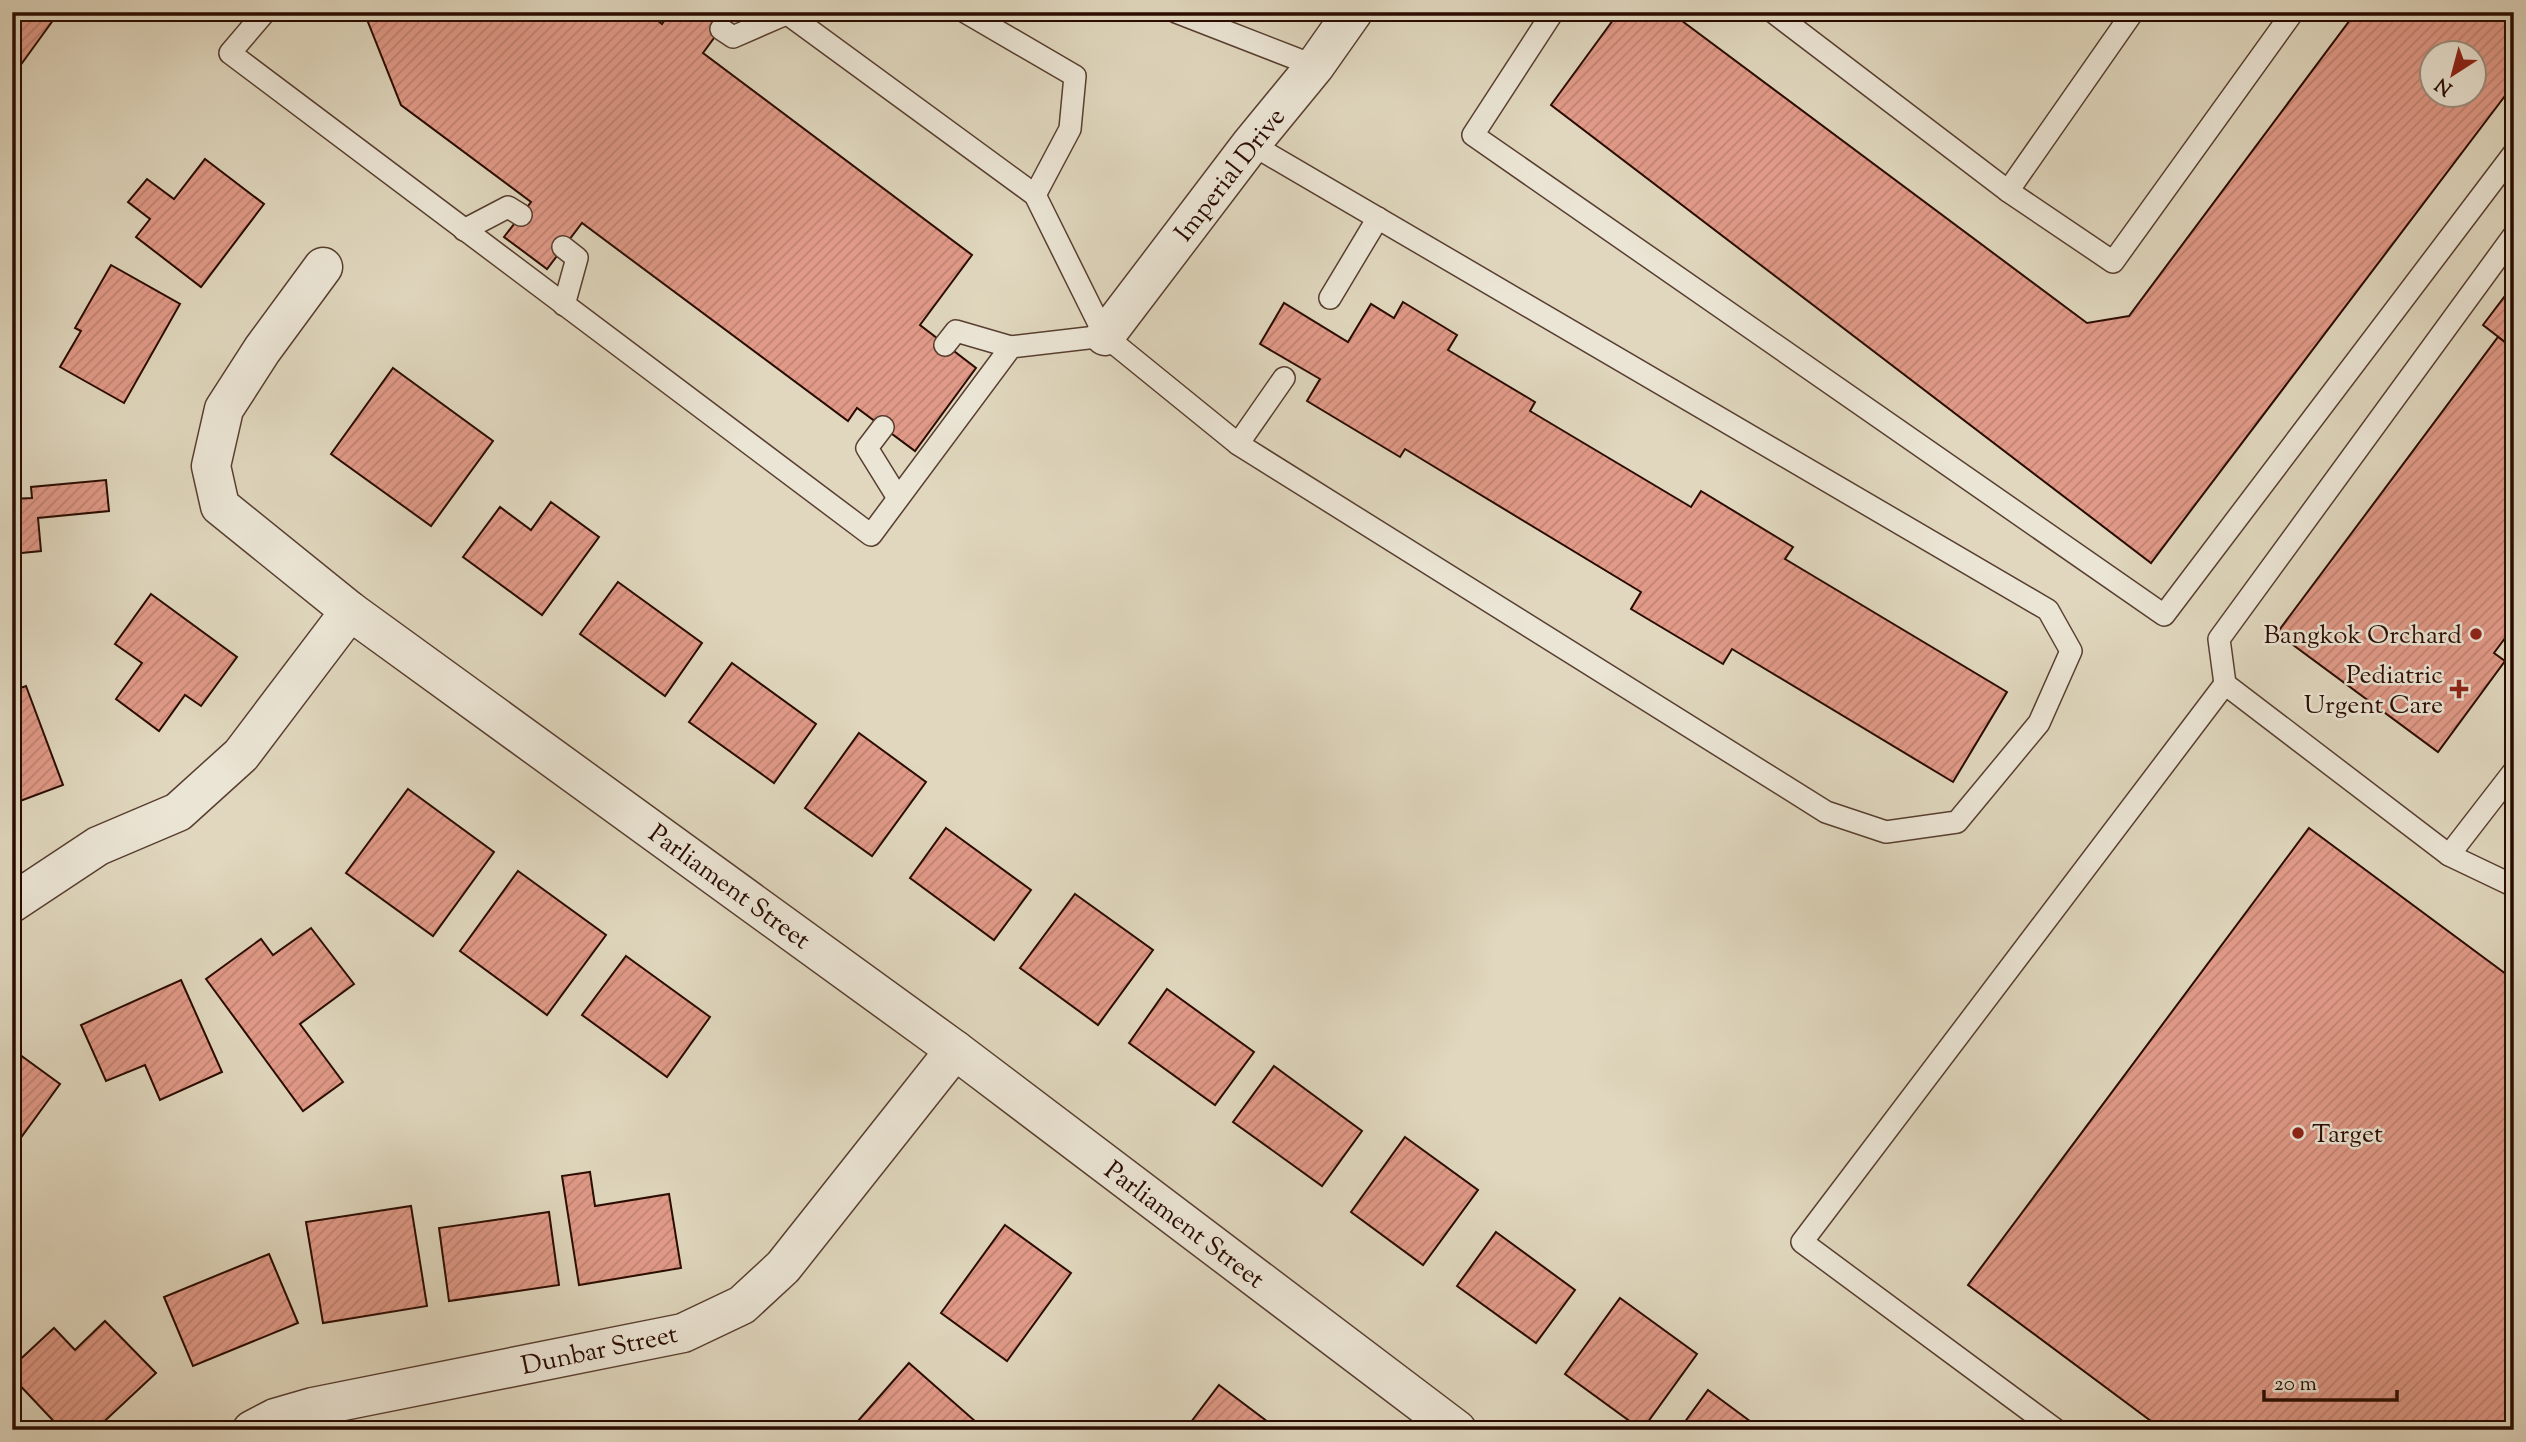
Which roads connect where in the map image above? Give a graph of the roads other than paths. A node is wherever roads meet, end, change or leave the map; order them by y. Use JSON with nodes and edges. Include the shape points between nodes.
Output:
{"nodes":[{"id":1,"x":265,"y":12,"type":"edge"},
{"id":2,"x":965,"y":12,"type":"edge"},
{"id":3,"x":1176,"y":12,"type":"edge"},
{"id":4,"x":1353,"y":12,"type":"edge"},
{"id":5,"x":1553,"y":12,"type":"edge"},
{"id":6,"x":1773,"y":12,"type":"edge"},
{"id":7,"x":2133,"y":12,"type":"edge"},
{"id":8,"x":2293,"y":12,"type":"edge"},
{"id":9,"x":786,"y":13,"type":"edge"},
{"id":10,"x":721,"y":29,"type":"dead end"},
{"id":11,"x":1315,"y":66,"type":"junction"},
{"id":12,"x":1251,"y":144,"type":"junction"},
{"id":13,"x":2514,"y":153,"type":"edge"},
{"id":14,"x":2008,"y":191,"type":"junction"},
{"id":15,"x":1035,"y":195,"type":"junction"},
{"id":16,"x":521,"y":215,"type":"dead end"},
{"id":17,"x":1378,"y":218,"type":"junction"},
{"id":18,"x":464,"y":230,"type":"junction"},
{"id":19,"x":2514,"y":235,"type":"edge"},
{"id":20,"x":563,"y":247,"type":"dead end"},
{"id":21,"x":323,"y":267,"type":"dead end"},
{"id":22,"x":1329,"y":298,"type":"dead end"},
{"id":23,"x":564,"y":304,"type":"junction"},
{"id":24,"x":1105,"y":336,"type":"junction"},
{"id":25,"x":945,"y":345,"type":"dead end"},
{"id":26,"x":1011,"y":347,"type":"junction"},
{"id":27,"x":1284,"y":378,"type":"dead end"},
{"id":28,"x":883,"y":427,"type":"dead end"},
{"id":29,"x":1238,"y":444,"type":"junction"},
{"id":30,"x":898,"y":498,"type":"junction"},
{"id":31,"x":351,"y":611,"type":"junction"},
{"id":32,"x":2225,"y":684,"type":"junction"},
{"id":33,"x":2514,"y":771,"type":"edge"},
{"id":34,"x":2449,"y":855,"type":"junction"},
{"id":35,"x":2514,"y":886,"type":"edge"},
{"id":36,"x":12,"y":903,"type":"edge"},
{"id":37,"x":955,"y":1050,"type":"junction"},
{"id":38,"x":252,"y":1430,"type":"edge"},
{"id":39,"x":1457,"y":1430,"type":"edge"},
{"id":40,"x":2056,"y":1430,"type":"edge"}],
"edges":[{"from":1,"to":18,"type":"lane","via":[[230,53]]},
{"from":2,"to":15,"type":"lane","via":[[1075,76],[1070,129]]},
{"from":3,"to":11,"type":"lane"},
{"from":4,"to":11,"type":"street","name":"Imperial Drive"},
{"from":5,"to":13,"type":"lane","via":[[1473,135],[2164,615]]},
{"from":6,"to":14,"type":"lane"},
{"from":7,"to":14,"type":"lane"},
{"from":8,"to":14,"type":"lane","via":[[2113,262]]},
{"from":9,"to":10,"type":"lane","via":[[733,37]]},
{"from":9,"to":15,"type":"lane"},
{"from":11,"to":12,"type":"street","name":"Imperial Drive"},
{"from":12,"to":17,"type":"lane"},
{"from":12,"to":24,"type":"street","name":"Imperial Drive"},
{"from":15,"to":24,"type":"lane"},
{"from":16,"to":18,"type":"lane","via":[[508,207]]},
{"from":17,"to":22,"type":"lane"},
{"from":17,"to":29,"type":"lane","via":[[2048,610],[2071,651],[2039,723],[1957,822],[1886,832],[1826,813]]},
{"from":18,"to":23,"type":"lane"},
{"from":19,"to":32,"type":"lane","via":[[2219,639]]},
{"from":20,"to":23,"type":"lane","via":[[577,258]]},
{"from":21,"to":31,"type":"street","name":"Parliament Street","via":[[224,409],[211,466],[220,506]]},
{"from":23,"to":30,"type":"lane","via":[[870,535]]},
{"from":24,"to":26,"type":"lane"},
{"from":24,"to":29,"type":"lane"},
{"from":25,"to":26,"type":"lane","via":[[956,331]]},
{"from":26,"to":30,"type":"lane"},
{"from":27,"to":29,"type":"lane"},
{"from":28,"to":30,"type":"lane","via":[[867,448]]},
{"from":31,"to":36,"type":"street","via":[[241,755],[178,812],[98,846]]},
{"from":31,"to":37,"type":"street","name":"Parliament Street"},
{"from":32,"to":34,"type":"lane"},
{"from":32,"to":40,"type":"lane","via":[[1801,1242]]},
{"from":33,"to":34,"type":"lane"},
{"from":34,"to":35,"type":"lane"},
{"from":37,"to":38,"type":"street","name":"Dunbar Street","via":[[783,1267],[742,1305],[682,1333],[313,1407]]},
{"from":37,"to":39,"type":"street","name":"Parliament Street"}]}
